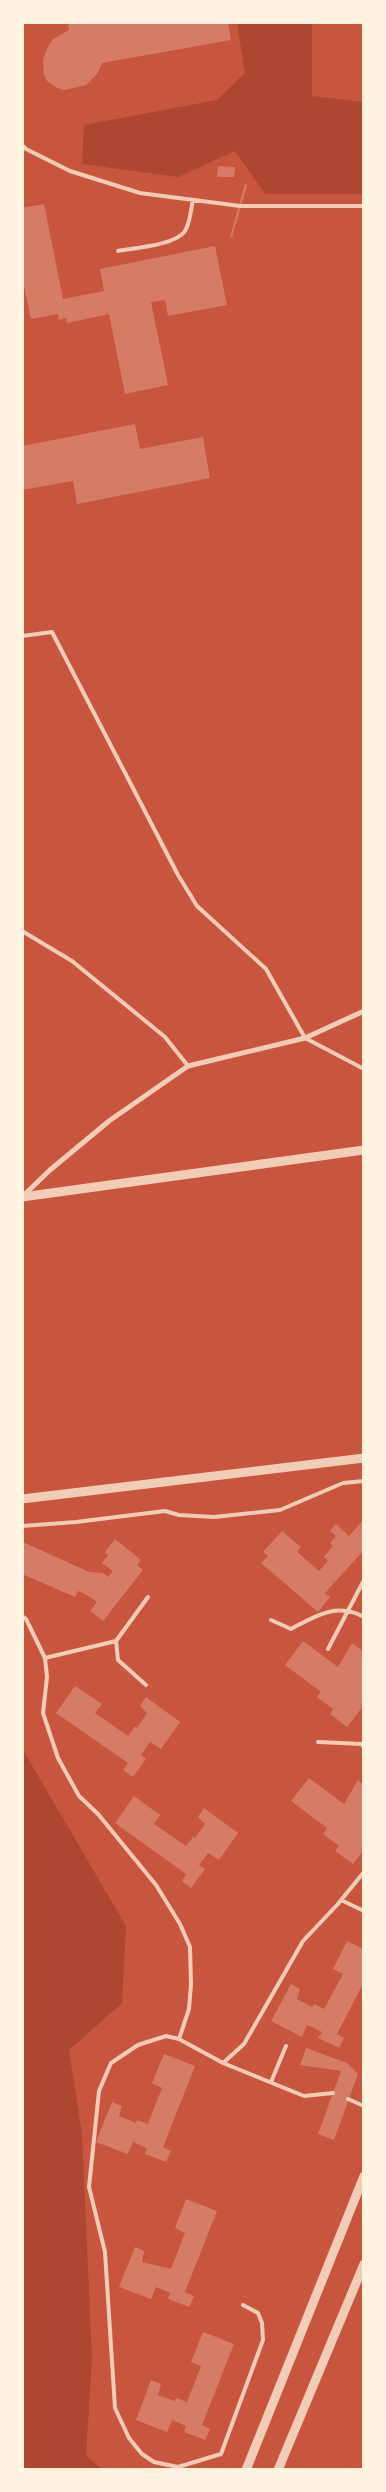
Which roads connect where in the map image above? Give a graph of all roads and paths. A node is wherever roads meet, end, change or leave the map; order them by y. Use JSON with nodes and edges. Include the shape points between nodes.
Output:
{"nodes":[{"id":1,"x":22,"y":145,"type":"edge"},
{"id":2,"x":192,"y":200,"type":"junction"},
{"id":3,"x":364,"y":206,"type":"edge"},
{"id":4,"x":118,"y":251,"type":"dead end"},
{"id":5,"x":22,"y":636,"type":"edge"},
{"id":6,"x":22,"y":931,"type":"edge"},
{"id":7,"x":364,"y":1011,"type":"edge"},
{"id":8,"x":305,"y":1038,"type":"junction"},
{"id":9,"x":188,"y":1066,"type":"junction"},
{"id":10,"x":364,"y":1069,"type":"edge"},
{"id":11,"x":364,"y":1150,"type":"edge"},
{"id":12,"x":23,"y":1197,"type":"edge"},
{"id":13,"x":364,"y":1458,"type":"edge"},
{"id":14,"x":364,"y":1481,"type":"edge"},
{"id":15,"x":22,"y":1499,"type":"edge"},
{"id":16,"x":22,"y":1526,"type":"edge"},
{"id":17,"x":364,"y":1580,"type":"edge"},
{"id":18,"x":148,"y":1597,"type":"dead end"},
{"id":19,"x":350,"y":1610,"type":"junction"},
{"id":20,"x":22,"y":1616,"type":"edge"},
{"id":21,"x":364,"y":1617,"type":"edge"},
{"id":22,"x":271,"y":1620,"type":"dead end"},
{"id":23,"x":116,"y":1641,"type":"junction"},
{"id":24,"x":328,"y":1649,"type":"dead end"},
{"id":25,"x":45,"y":1658,"type":"junction"},
{"id":26,"x":146,"y":1685,"type":"dead end"},
{"id":27,"x":318,"y":1742,"type":"dead end"},
{"id":28,"x":363,"y":1745,"type":"edge"},
{"id":29,"x":364,"y":1872,"type":"edge"},
{"id":30,"x":341,"y":1900,"type":"junction"},
{"id":31,"x":364,"y":1911,"type":"edge"},
{"id":32,"x":179,"y":2038,"type":"junction"},
{"id":33,"x":286,"y":2046,"type":"dead end"},
{"id":34,"x":223,"y":2063,"type":"junction"},
{"id":35,"x":271,"y":2082,"type":"junction"},
{"id":36,"x":334,"y":2093,"type":"dead end"},
{"id":37,"x":348,"y":2100,"type":"dead end"},
{"id":38,"x":364,"y":2106,"type":"edge"},
{"id":39,"x":364,"y":2176,"type":"edge"},
{"id":40,"x":364,"y":2264,"type":"edge"},
{"id":41,"x":243,"y":2305,"type":"dead end"},
{"id":42,"x":246,"y":2470,"type":"edge"},
{"id":43,"x":278,"y":2470,"type":"edge"}],
"edges":[{"from":1,"to":2,"type":"lane","via":[[70,171],[140,193]]},
{"from":2,"to":3,"type":"lane","via":[[240,206]]},
{"from":2,"to":4,"type":"lane","via":[[186,230],[180,237]]},
{"from":5,"to":8,"type":"lane","via":[[52,632],[197,906],[266,969]]},
{"from":6,"to":9,"type":"lane","via":[[72,961],[165,1037]]},
{"from":7,"to":8,"type":"street"},
{"from":8,"to":9,"type":"street"},
{"from":8,"to":10,"type":"lane"},
{"from":9,"to":12,"type":"street","via":[[109,1121]]},
{"from":11,"to":12,"type":"street"},
{"from":13,"to":15,"type":"street"},
{"from":14,"to":16,"type":"lane","via":[[343,1483],[280,1510],[214,1517],[165,1512]]},
{"from":17,"to":19,"type":"lane"},
{"from":18,"to":23,"type":"lane"},
{"from":19,"to":21,"type":"lane"},
{"from":19,"to":22,"type":"lane","via":[[332,1611],[291,1629]]},
{"from":19,"to":24,"type":"lane"},
{"from":20,"to":25,"type":"lane","via":[[26,1618]]},
{"from":23,"to":25,"type":"lane"},
{"from":23,"to":26,"type":"lane","via":[[118,1660]]},
{"from":25,"to":32,"type":"lane","via":[[47,1677],[42,1713],[58,1758],[79,1796],[98,1814],[156,1885],[190,1947],[189,2009]]},
{"from":27,"to":28,"type":"lane"},
{"from":29,"to":30,"type":"lane"},
{"from":30,"to":31,"type":"lane"},
{"from":30,"to":34,"type":"lane","via":[[303,1941],[244,2044]]},
{"from":32,"to":34,"type":"lane"},
{"from":32,"to":41,"type":"lane","via":[[166,2036],[138,2046],[111,2063],[99,2092],[89,2187],[105,2252],[115,2408],[129,2438],[142,2454],[154,2462],[178,2466],[222,2454],[262,2340],[258,2313]]},
{"from":33,"to":35,"type":"lane"},
{"from":34,"to":35,"type":"lane"},
{"from":35,"to":36,"type":"lane","via":[[304,2096]]},
{"from":37,"to":38,"type":"lane"},
{"from":39,"to":42,"type":"street"},
{"from":40,"to":43,"type":"street"}]}
